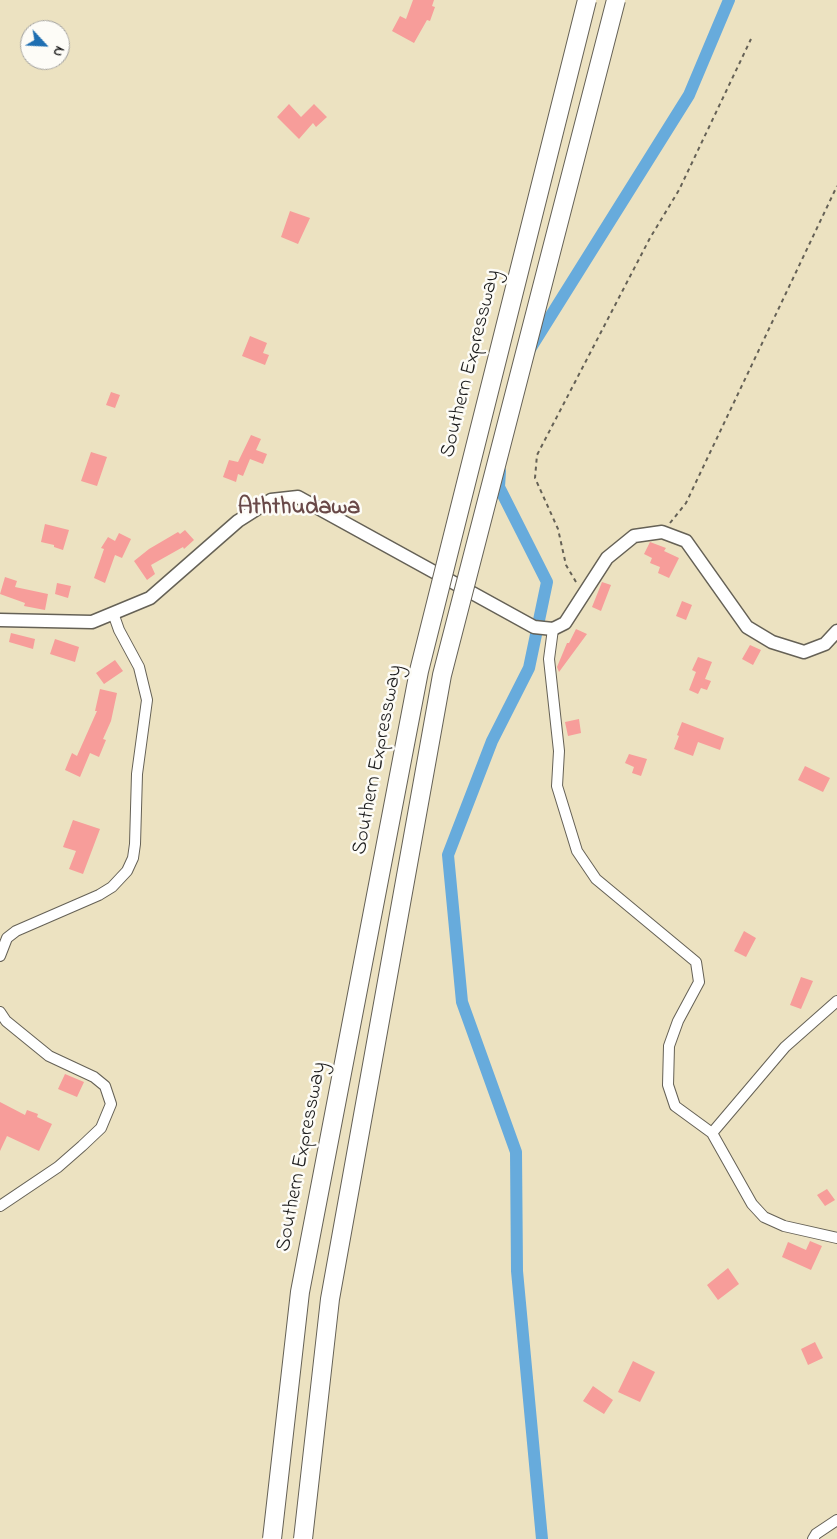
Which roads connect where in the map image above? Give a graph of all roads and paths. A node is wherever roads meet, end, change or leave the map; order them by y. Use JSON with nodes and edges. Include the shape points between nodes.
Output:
{"nodes":[{"id":1,"x":587,"y":0,"type":"edge"},
{"id":2,"x":616,"y":0,"type":"edge"},
{"id":3,"x":751,"y":39,"type":"dead end"},
{"id":4,"x":837,"y":186,"type":"edge"},
{"id":5,"x":662,"y":532,"type":"junction"},
{"id":6,"x":584,"y":595,"type":"junction"},
{"id":7,"x":113,"y":613,"type":"junction"},
{"id":8,"x":0,"y":620,"type":"edge"},
{"id":9,"x":551,"y":629,"type":"junction"},
{"id":10,"x":837,"y":631,"type":"edge"},
{"id":11,"x":0,"y":956,"type":"edge"},
{"id":12,"x":837,"y":1001,"type":"edge"},
{"id":13,"x":0,"y":1012,"type":"edge"},
{"id":14,"x":712,"y":1133,"type":"junction"},
{"id":15,"x":0,"y":1206,"type":"edge"},
{"id":16,"x":837,"y":1238,"type":"edge"},
{"id":17,"x":837,"y":1520,"type":"edge"},
{"id":18,"x":272,"y":1539,"type":"edge"},
{"id":19,"x":303,"y":1539,"type":"edge"},
{"id":20,"x":813,"y":1539,"type":"edge"}],
"edges":[{"from":1,"to":18,"type":"highway","name":"Southern Expressway","bridge":true,"via":[[419,671],[300,1292]]},
{"from":2,"to":19,"type":"highway","bridge":true,"via":[[442,675],[330,1299]]},
{"from":3,"to":6,"type":"path","via":[[679,190],[650,238],[537,455],[534,478],[558,529],[566,565]]},
{"from":4,"to":5,"type":"path","via":[[686,503]]},
{"from":5,"to":6,"type":"street","via":[[634,536],[607,558]]},
{"from":5,"to":10,"type":"street","via":[[686,541],[747,627],[772,642],[804,652],[825,644]]},
{"from":6,"to":9,"type":"street","via":[[565,623]]},
{"from":7,"to":8,"type":"street","via":[[92,622]]},
{"from":7,"to":9,"type":"street","via":[[150,598],[238,521],[271,500],[298,497],[534,627]]},
{"from":7,"to":11,"type":"street","via":[[118,630],[138,667],[147,700],[137,774],[133,858],[128,870],[112,887],[16,931],[7,938]]},
{"from":9,"to":14,"type":"street","via":[[549,659],[559,751],[557,786],[576,851],[596,879],[696,962],[700,982],[678,1021],[669,1046],[668,1085],[675,1106]]},
{"from":12,"to":14,"type":"street","via":[[784,1047]]},
{"from":13,"to":15,"type":"street","via":[[6,1021],[49,1056],[94,1076],[105,1086],[111,1104],[101,1128],[82,1146],[58,1167]]},
{"from":14,"to":16,"type":"street","via":[[752,1204],[764,1217],[784,1226]]},
{"from":17,"to":20,"type":"street"}]}
